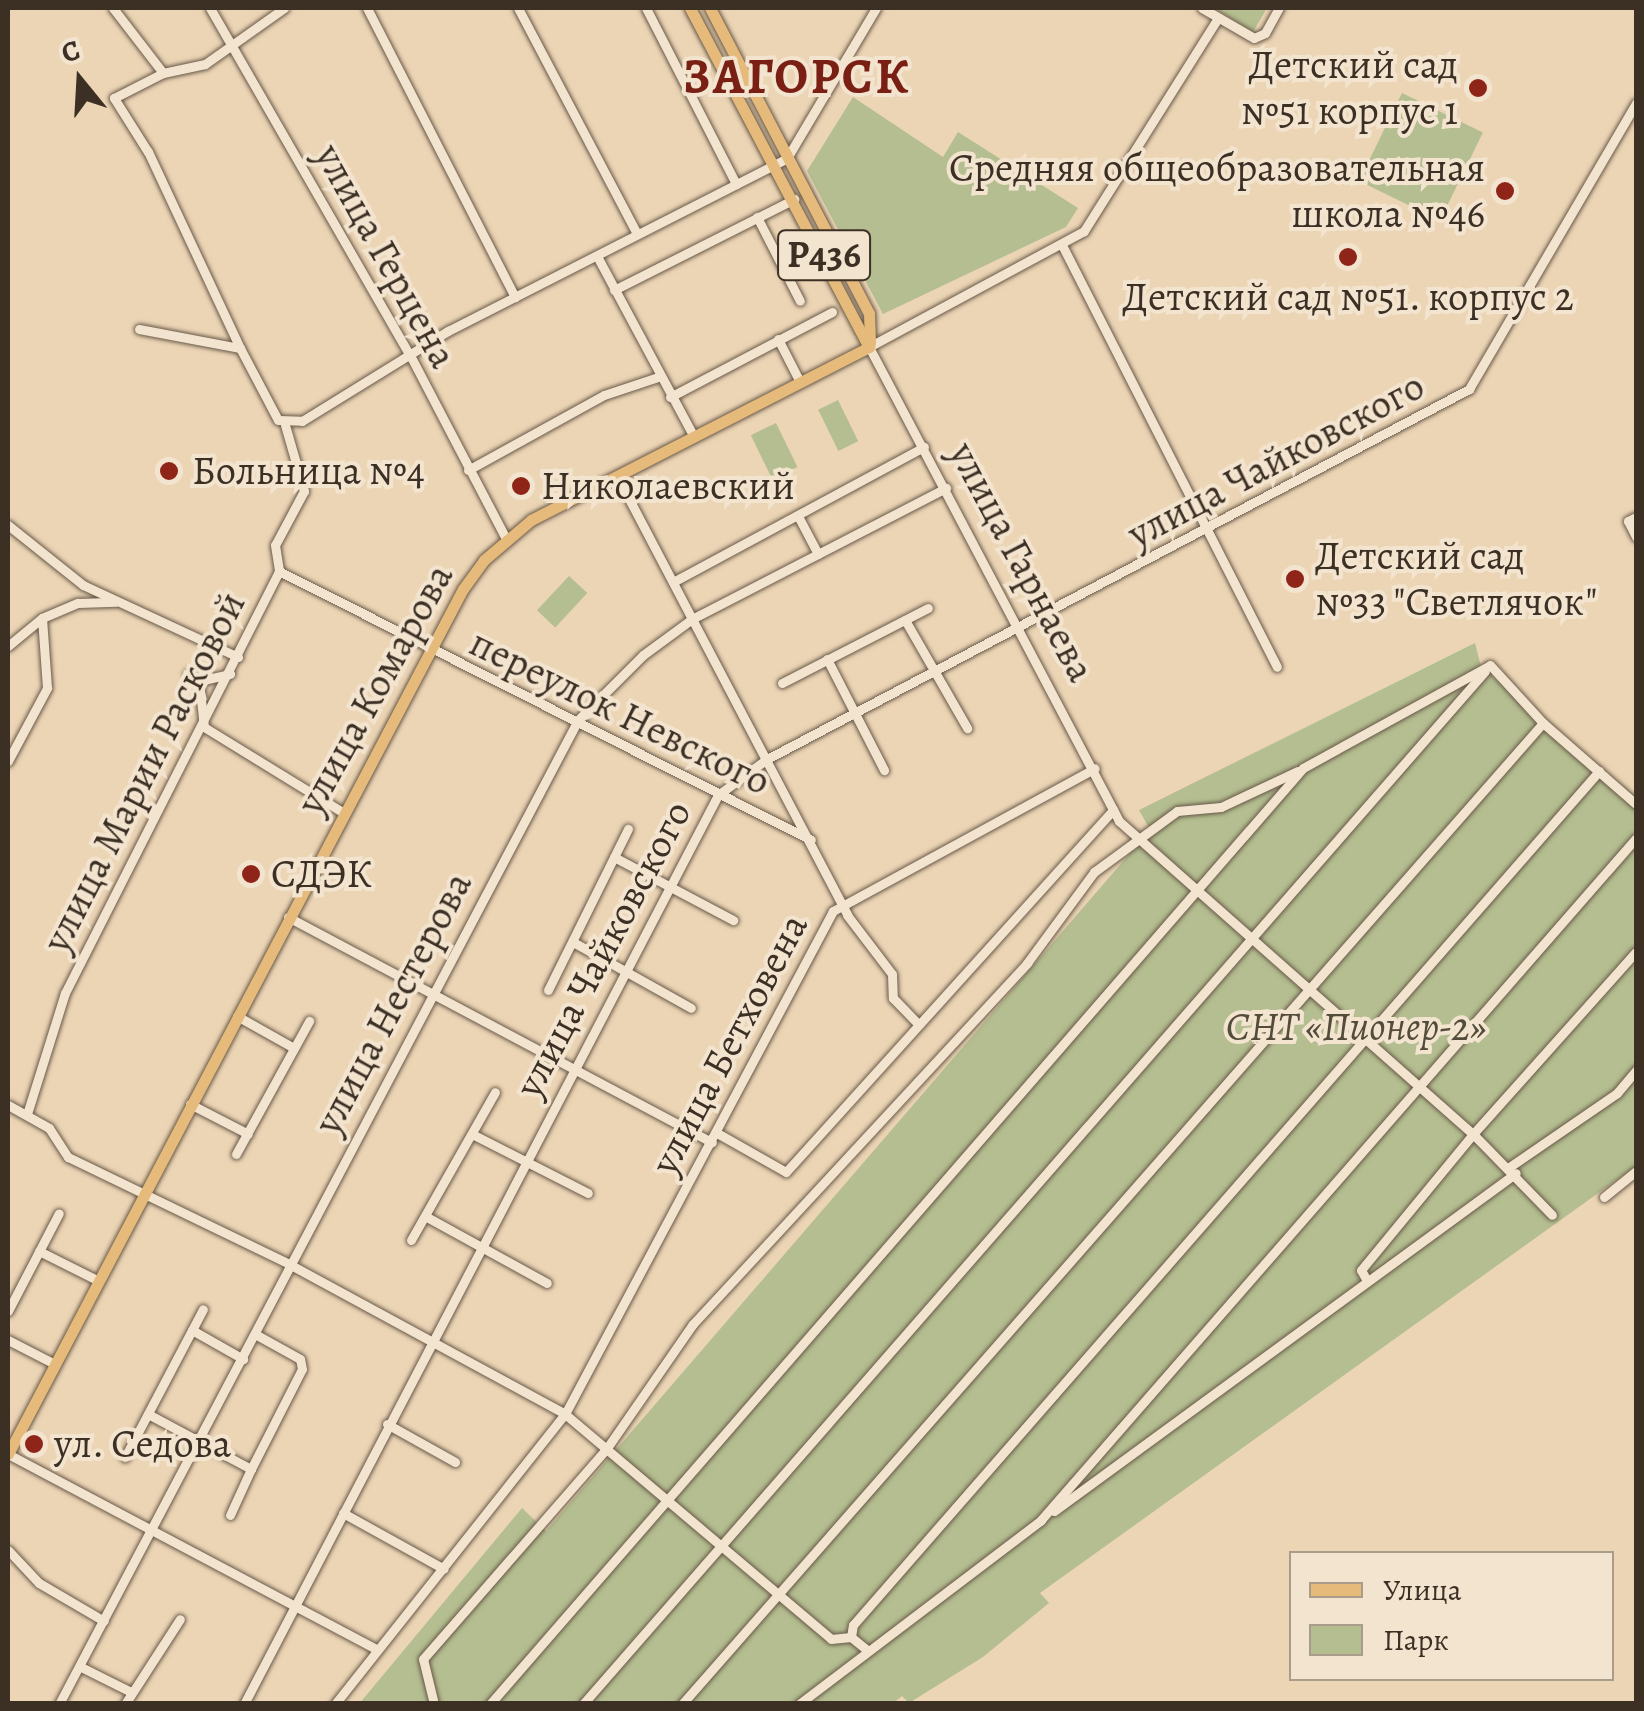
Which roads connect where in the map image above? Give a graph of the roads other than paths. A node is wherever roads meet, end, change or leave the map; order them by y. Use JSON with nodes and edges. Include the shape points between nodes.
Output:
{"nodes":[{"id":1,"x":114,"y":8,"type":"edge"},
{"id":2,"x":210,"y":8,"type":"edge"},
{"id":3,"x":284,"y":8,"type":"edge"},
{"id":4,"x":367,"y":8,"type":"edge"},
{"id":5,"x":518,"y":8,"type":"edge"},
{"id":6,"x":646,"y":8,"type":"edge"},
{"id":7,"x":690,"y":8,"type":"edge"},
{"id":8,"x":710,"y":8,"type":"edge"},
{"id":9,"x":876,"y":8,"type":"edge"},
{"id":10,"x":1202,"y":8,"type":"edge"},
{"id":11,"x":1279,"y":8,"type":"edge"},
{"id":12,"x":1218,"y":18,"type":"junction"},
{"id":13,"x":235,"y":42,"type":"junction"},
{"id":14,"x":163,"y":73,"type":"junction"},
{"id":15,"x":1636,"y":103,"type":"edge"},
{"id":16,"x":782,"y":161,"type":"junction"},
{"id":17,"x":736,"y":184,"type":"junction"},
{"id":18,"x":794,"y":198,"type":"junction"},
{"id":19,"x":757,"y":217,"type":"junction"},
{"id":20,"x":637,"y":234,"type":"junction"},
{"id":21,"x":1063,"y":247,"type":"junction"},
{"id":22,"x":597,"y":256,"type":"junction"},
{"id":23,"x":614,"y":290,"type":"junction"},
{"id":24,"x":515,"y":297,"type":"junction"},
{"id":25,"x":800,"y":301,"type":"dead end"},
{"id":26,"x":832,"y":312,"type":"dead end"},
{"id":27,"x":139,"y":328,"type":"dead end"},
{"id":28,"x":778,"y":339,"type":"junction"},
{"id":29,"x":869,"y":347,"type":"junction"},
{"id":30,"x":240,"y":348,"type":"junction"},
{"id":31,"x":411,"y":356,"type":"junction"},
{"id":32,"x":658,"y":378,"type":"junction"},
{"id":33,"x":800,"y":382,"type":"junction"},
{"id":34,"x":670,"y":398,"type":"junction"},
{"id":35,"x":285,"y":425,"type":"junction"},
{"id":36,"x":694,"y":437,"type":"junction"},
{"id":37,"x":924,"y":447,"type":"junction"},
{"id":38,"x":468,"y":470,"type":"junction"},
{"id":39,"x":617,"y":476,"type":"junction"},
{"id":40,"x":946,"y":488,"type":"junction"},
{"id":41,"x":798,"y":516,"type":"junction"},
{"id":42,"x":1636,"y":517,"type":"edge"},
{"id":43,"x":8,"y":526,"type":"edge"},
{"id":44,"x":1208,"y":530,"type":"junction"},
{"id":45,"x":505,"y":537,"type":"junction"},
{"id":46,"x":1636,"y":537,"type":"edge"},
{"id":47,"x":818,"y":554,"type":"junction"},
{"id":48,"x":280,"y":571,"type":"junction"},
{"id":49,"x":673,"y":582,"type":"junction"},
{"id":50,"x":122,"y":602,"type":"junction"},
{"id":51,"x":928,"y":608,"type":"dead end"},
{"id":52,"x":42,"y":618,"type":"junction"},
{"id":53,"x":692,"y":619,"type":"junction"},
{"id":54,"x":905,"y":620,"type":"junction"},
{"id":55,"x":1022,"y":629,"type":"junction"},
{"id":56,"x":8,"y":646,"type":"edge"},
{"id":57,"x":430,"y":651,"type":"junction"},
{"id":58,"x":238,"y":657,"type":"junction"},
{"id":59,"x":828,"y":660,"type":"junction"},
{"id":60,"x":1490,"y":665,"type":"junction"},
{"id":61,"x":1276,"y":667,"type":"dead end"},
{"id":62,"x":938,"y":672,"type":"junction"},
{"id":63,"x":188,"y":674,"type":"dead end"},
{"id":64,"x":231,"y":674,"type":"junction"},
{"id":65,"x":199,"y":682,"type":"junction"},
{"id":66,"x":782,"y":683,"type":"dead end"},
{"id":67,"x":856,"y":714,"type":"junction"},
{"id":68,"x":578,"y":720,"type":"junction"},
{"id":69,"x":1544,"y":723,"type":"junction"},
{"id":70,"x":204,"y":727,"type":"junction"},
{"id":71,"x":967,"y":728,"type":"dead end"},
{"id":72,"x":767,"y":759,"type":"junction"},
{"id":73,"x":8,"y":761,"type":"edge"},
{"id":74,"x":1095,"y":768,"type":"junction"},
{"id":75,"x":1304,"y":768,"type":"junction"},
{"id":76,"x":884,"y":770,"type":"dead end"},
{"id":77,"x":1599,"y":771,"type":"junction"},
{"id":78,"x":718,"y":796,"type":"junction"},
{"id":79,"x":1636,"y":804,"type":"edge"},
{"id":80,"x":1113,"y":810,"type":"junction"},
{"id":81,"x":344,"y":814,"type":"junction"},
{"id":82,"x":628,"y":828,"type":"dead end"},
{"id":83,"x":1636,"y":838,"type":"edge"},
{"id":84,"x":811,"y":840,"type":"junction"},
{"id":85,"x":1141,"y":843,"type":"junction"},
{"id":86,"x":614,"y":857,"type":"junction"},
{"id":87,"x":670,"y":888,"type":"junction"},
{"id":88,"x":1195,"y":890,"type":"junction"},
{"id":89,"x":846,"y":904,"type":"junction"},
{"id":90,"x":288,"y":917,"type":"junction"},
{"id":91,"x":733,"y":920,"type":"dead end"},
{"id":92,"x":1250,"y":938,"type":"junction"},
{"id":93,"x":573,"y":942,"type":"junction"},
{"id":94,"x":1636,"y":952,"type":"edge"},
{"id":95,"x":625,"y":972,"type":"junction"},
{"id":96,"x":434,"y":989,"type":"junction"},
{"id":97,"x":1307,"y":989,"type":"junction"},
{"id":98,"x":548,"y":990,"type":"dead end"},
{"id":99,"x":692,"y":1008,"type":"dead end"},
{"id":100,"x":237,"y":1016,"type":"junction"},
{"id":101,"x":309,"y":1021,"type":"dead end"},
{"id":102,"x":916,"y":1022,"type":"junction"},
{"id":103,"x":1364,"y":1037,"type":"junction"},
{"id":104,"x":294,"y":1048,"type":"junction"},
{"id":105,"x":576,"y":1066,"type":"junction"},
{"id":106,"x":1636,"y":1070,"type":"edge"},
{"id":107,"x":1416,"y":1084,"type":"junction"},
{"id":108,"x":495,"y":1092,"type":"dead end"},
{"id":109,"x":8,"y":1104,"type":"edge"},
{"id":110,"x":190,"y":1104,"type":"junction"},
{"id":111,"x":27,"y":1114,"type":"junction"},
{"id":112,"x":248,"y":1134,"type":"junction"},
{"id":113,"x":472,"y":1134,"type":"junction"},
{"id":114,"x":1473,"y":1134,"type":"junction"},
{"id":115,"x":714,"y":1137,"type":"junction"},
{"id":116,"x":236,"y":1154,"type":"dead end"},
{"id":117,"x":526,"y":1160,"type":"junction"},
{"id":118,"x":1512,"y":1171,"type":"junction"},
{"id":119,"x":1636,"y":1171,"type":"edge"},
{"id":120,"x":142,"y":1192,"type":"junction"},
{"id":121,"x":588,"y":1193,"type":"dead end"},
{"id":122,"x":1604,"y":1196,"type":"dead end"},
{"id":123,"x":59,"y":1213,"type":"dead end"},
{"id":124,"x":1552,"y":1215,"type":"dead end"},
{"id":125,"x":425,"y":1216,"type":"junction"},
{"id":126,"x":412,"y":1240,"type":"dead end"},
{"id":127,"x":481,"y":1247,"type":"junction"},
{"id":128,"x":39,"y":1251,"type":"junction"},
{"id":129,"x":288,"y":1264,"type":"junction"},
{"id":130,"x":99,"y":1280,"type":"junction"},
{"id":131,"x":1366,"y":1280,"type":"junction"},
{"id":132,"x":547,"y":1283,"type":"dead end"},
{"id":133,"x":203,"y":1309,"type":"dead end"},
{"id":134,"x":8,"y":1312,"type":"edge"},
{"id":135,"x":192,"y":1330,"type":"junction"},
{"id":136,"x":255,"y":1334,"type":"junction"},
{"id":137,"x":432,"y":1339,"type":"junction"},
{"id":138,"x":8,"y":1340,"type":"edge"},
{"id":139,"x":243,"y":1358,"type":"junction"},
{"id":140,"x":55,"y":1364,"type":"junction"},
{"id":141,"x":148,"y":1414,"type":"junction"},
{"id":142,"x":565,"y":1414,"type":"junction"},
{"id":143,"x":387,"y":1424,"type":"junction"},
{"id":144,"x":200,"y":1441,"type":"junction"},
{"id":145,"x":607,"y":1448,"type":"junction"},
{"id":146,"x":8,"y":1454,"type":"edge"},
{"id":147,"x":125,"y":1457,"type":"dead end"},
{"id":148,"x":455,"y":1462,"type":"dead end"},
{"id":149,"x":251,"y":1469,"type":"junction"},
{"id":150,"x":665,"y":1496,"type":"junction"},
{"id":151,"x":343,"y":1513,"type":"junction"},
{"id":152,"x":230,"y":1516,"type":"dead end"},
{"id":153,"x":1040,"y":1521,"type":"junction"},
{"id":154,"x":153,"y":1530,"type":"junction"},
{"id":155,"x":725,"y":1544,"type":"junction"},
{"id":156,"x":8,"y":1550,"type":"edge"},
{"id":157,"x":444,"y":1569,"type":"junction"},
{"id":158,"x":781,"y":1592,"type":"junction"},
{"id":159,"x":294,"y":1603,"type":"junction"},
{"id":160,"x":180,"y":1619,"type":"dead end"},
{"id":161,"x":104,"y":1621,"type":"junction"},
{"id":162,"x":851,"y":1637,"type":"junction"},
{"id":163,"x":376,"y":1649,"type":"junction"},
{"id":164,"x":868,"y":1650,"type":"junction"},
{"id":165,"x":81,"y":1667,"type":"junction"},
{"id":166,"x":131,"y":1692,"type":"junction"},
{"id":167,"x":437,"y":1702,"type":"edge"},
{"id":168,"x":60,"y":1704,"type":"edge"},
{"id":169,"x":126,"y":1704,"type":"edge"},
{"id":170,"x":244,"y":1704,"type":"edge"},
{"id":171,"x":335,"y":1704,"type":"edge"},
{"id":172,"x":490,"y":1704,"type":"edge"},
{"id":173,"x":583,"y":1704,"type":"edge"},
{"id":174,"x":682,"y":1704,"type":"edge"},
{"id":175,"x":799,"y":1704,"type":"edge"}],
"edges":[{"from":1,"to":14,"type":"street"},
{"from":2,"to":13,"type":"street","name":"улица Герцена"},
{"from":3,"to":13,"type":"street"},
{"from":4,"to":24,"type":"street"},
{"from":5,"to":20,"type":"street"},
{"from":6,"to":17,"type":"street"},
{"from":7,"to":16,"type":"main road","name":"улица Гарнаева","number":"P436"},
{"from":8,"to":16,"type":"main road","name":"улица Гарнаева"},
{"from":9,"to":16,"type":"street"},
{"from":10,"to":12,"type":"street"},
{"from":11,"to":12,"type":"street","via":[[1260,37]]},
{"from":12,"to":21,"type":"street","via":[[1084,231]]},
{"from":13,"to":14,"type":"street","via":[[204,64]]},
{"from":13,"to":31,"type":"street","name":"улица Герцена","via":[[314,196]]},
{"from":14,"to":30,"type":"street","via":[[114,98],[148,152]]},
{"from":15,"to":44,"type":"street","name":"улица Чайковского","via":[[1469,390]]},
{"from":16,"to":17,"type":"street"},
{"from":16,"to":18,"type":"main road","name":"улица Гарнаева","number":"P436"},
{"from":16,"to":29,"type":"main road","name":"улица Гарнаева","via":[[869,313]]},
{"from":17,"to":20,"type":"street"},
{"from":18,"to":19,"type":"street"},
{"from":18,"to":29,"type":"main road","name":"улица Гарнаева","number":"P436"},
{"from":19,"to":23,"type":"street"},
{"from":19,"to":25,"type":"street"},
{"from":20,"to":22,"type":"street"},
{"from":21,"to":29,"type":"street"},
{"from":21,"to":44,"type":"street"},
{"from":22,"to":23,"type":"street"},
{"from":22,"to":24,"type":"street"},
{"from":23,"to":32,"type":"street"},
{"from":24,"to":31,"type":"street"},
{"from":26,"to":28,"type":"street"},
{"from":27,"to":30,"type":"street"},
{"from":28,"to":33,"type":"street"},
{"from":28,"to":34,"type":"street"},
{"from":29,"to":33,"type":"main road","name":"улица Комарова"},
{"from":29,"to":37,"type":"street","name":"улица Гарнаева"},
{"from":30,"to":35,"type":"street"},
{"from":31,"to":35,"type":"street"},
{"from":31,"to":38,"type":"street","name":"улица Герцена"},
{"from":32,"to":34,"type":"street"},
{"from":32,"to":38,"type":"street","via":[[604,395]]},
{"from":33,"to":36,"type":"main road","name":"улица Комарова"},
{"from":34,"to":36,"type":"street"},
{"from":35,"to":48,"type":"street","via":[[304,491],[275,544]]},
{"from":36,"to":39,"type":"main road","name":"улица Комарова"},
{"from":37,"to":40,"type":"street","name":"улица Гарнаева"},
{"from":37,"to":41,"type":"street"},
{"from":38,"to":45,"type":"street","name":"улица Герцена"},
{"from":39,"to":45,"type":"main road","name":"улица Комарова"},
{"from":39,"to":49,"type":"street"},
{"from":40,"to":47,"type":"street","name":"улица Нестерова"},
{"from":40,"to":55,"type":"street","name":"улица Гарнаева"},
{"from":41,"to":47,"type":"street"},
{"from":41,"to":49,"type":"street"},
{"from":42,"to":46,"type":"street","via":[[1628,522]]},
{"from":43,"to":50,"type":"street","via":[[66,573]]},
{"from":44,"to":55,"type":"street","name":"улица Чайковского"},
{"from":44,"to":61,"type":"street"},
{"from":45,"to":57,"type":"main road","name":"улица Комарова","via":[[462,588]]},
{"from":47,"to":53,"type":"street","name":"улица Нестерова"},
{"from":48,"to":57,"type":"street","name":"переулок Невского"},
{"from":48,"to":58,"type":"street","name":"улица Марии Расковой"},
{"from":49,"to":53,"type":"street"},
{"from":50,"to":52,"type":"street","via":[[78,604]]},
{"from":50,"to":58,"type":"street"},
{"from":51,"to":54,"type":"street"},
{"from":52,"to":56,"type":"street"},
{"from":52,"to":73,"type":"street","via":[[47,688]]},
{"from":53,"to":68,"type":"street","name":"улица Нестерова","via":[[643,655]]},
{"from":53,"to":72,"type":"street"},
{"from":54,"to":59,"type":"street"},
{"from":54,"to":62,"type":"street"},
{"from":55,"to":62,"type":"street","name":"улица Чайковского"},
{"from":55,"to":74,"type":"street","name":"улица Гарнаева"},
{"from":57,"to":68,"type":"street","name":"переулок Невского"},
{"from":57,"to":81,"type":"main road","name":"улица Комарова"},
{"from":58,"to":64,"type":"street","name":"улица Марии Расковой"},
{"from":59,"to":66,"type":"street"},
{"from":59,"to":67,"type":"street"},
{"from":60,"to":69,"type":"street"},
{"from":60,"to":75,"type":"street"},
{"from":60,"to":92,"type":"street"},
{"from":62,"to":67,"type":"street","name":"улица Чайковского"},
{"from":62,"to":71,"type":"street"},
{"from":63,"to":65,"type":"street"},
{"from":64,"to":65,"type":"street"},
{"from":64,"to":70,"type":"street","name":"улица Марии Расковой"},
{"from":65,"to":70,"type":"street"},
{"from":67,"to":72,"type":"street","name":"улица Чайковского"},
{"from":67,"to":76,"type":"street"},
{"from":68,"to":78,"type":"street","name":"переулок Невского"},
{"from":68,"to":96,"type":"street","name":"улица Нестерова"},
{"from":69,"to":77,"type":"street"},
{"from":69,"to":97,"type":"street"},
{"from":70,"to":81,"type":"street"},
{"from":70,"to":111,"type":"street","name":"улица Марии Расковой","via":[[66,992]]},
{"from":72,"to":78,"type":"street","name":"улица Чайковского"},
{"from":72,"to":84,"type":"street"},
{"from":74,"to":80,"type":"street","name":"улица Гарнаева"},
{"from":74,"to":89,"type":"street","name":"улица Бетховена"},
{"from":75,"to":85,"type":"street","via":[[1220,807],[1177,811]]},
{"from":75,"to":88,"type":"street"},
{"from":77,"to":79,"type":"street"},
{"from":77,"to":103,"type":"street"},
{"from":78,"to":84,"type":"street","name":"переулок Невского"},
{"from":78,"to":87,"type":"street","name":"улица Чайковского"},
{"from":80,"to":85,"type":"street","name":"улица Гарнаева"},
{"from":80,"to":102,"type":"street"},
{"from":81,"to":90,"type":"main road","name":"улица Комарова"},
{"from":82,"to":86,"type":"street"},
{"from":83,"to":107,"type":"street"},
{"from":84,"to":89,"type":"street"},
{"from":85,"to":88,"type":"street","name":"улица Гарнаева"},
{"from":85,"to":145,"type":"street","via":[[1094,872],[1027,962],[692,1324]]},
{"from":86,"to":87,"type":"street"},
{"from":86,"to":93,"type":"street"},
{"from":87,"to":91,"type":"street"},
{"from":87,"to":95,"type":"street","name":"улица Чайковского"},
{"from":88,"to":92,"type":"street","name":"улица Гарнаева"},
{"from":88,"to":150,"type":"street"},
{"from":89,"to":102,"type":"street","via":[[892,974],[893,998]]},
{"from":89,"to":115,"type":"street","name":"улица Бетховена","via":[[833,911]]},
{"from":90,"to":96,"type":"street"},
{"from":90,"to":100,"type":"main road","name":"улица Комарова"},
{"from":92,"to":97,"type":"street","name":"улица Гарнаева"},
{"from":92,"to":155,"type":"street"},
{"from":93,"to":95,"type":"street"},
{"from":93,"to":98,"type":"street"},
{"from":94,"to":114,"type":"street"},
{"from":95,"to":99,"type":"street"},
{"from":95,"to":105,"type":"street","name":"улица Чайковского"},
{"from":96,"to":105,"type":"street"},
{"from":96,"to":129,"type":"street","name":"улица Нестерова"},
{"from":97,"to":103,"type":"street","name":"улица Гарнаева"},
{"from":97,"to":158,"type":"street"},
{"from":100,"to":104,"type":"street"},
{"from":100,"to":110,"type":"main road","name":"улица Комарова"},
{"from":101,"to":104,"type":"street"},
{"from":102,"to":115,"type":"street","via":[[786,1172]]},
{"from":103,"to":107,"type":"street","name":"улица Гарнаева"},
{"from":103,"to":162,"type":"street","via":[[853,1625]]},
{"from":104,"to":112,"type":"street"},
{"from":105,"to":115,"type":"street"},
{"from":105,"to":117,"type":"street","name":"улица Чайковского"},
{"from":106,"to":118,"type":"street","via":[[1617,1093]]},
{"from":107,"to":114,"type":"street","name":"улица Гарнаева"},
{"from":107,"to":153,"type":"street"},
{"from":108,"to":113,"type":"street"},
{"from":109,"to":111,"type":"street"},
{"from":110,"to":112,"type":"street"},
{"from":110,"to":120,"type":"main road","name":"улица Комарова"},
{"from":111,"to":120,"type":"street","via":[[49,1128],[68,1157]]},
{"from":112,"to":116,"type":"street"},
{"from":113,"to":117,"type":"street"},
{"from":113,"to":125,"type":"street"},
{"from":114,"to":118,"type":"street","name":"улица Гарнаева"},
{"from":114,"to":131,"type":"street","via":[[1362,1270]]},
{"from":115,"to":142,"type":"street","name":"улица Бетховена"},
{"from":117,"to":121,"type":"street"},
{"from":117,"to":127,"type":"street","name":"улица Чайковского"},
{"from":118,"to":124,"type":"street","name":"улица Гарнаева"},
{"from":118,"to":131,"type":"street"},
{"from":119,"to":122,"type":"street"},
{"from":120,"to":129,"type":"street"},
{"from":120,"to":130,"type":"main road","name":"улица Комарова"},
{"from":123,"to":128,"type":"street"},
{"from":125,"to":126,"type":"street"},
{"from":125,"to":127,"type":"street"},
{"from":127,"to":132,"type":"street"},
{"from":127,"to":137,"type":"street","name":"улица Чайковского"},
{"from":128,"to":130,"type":"street"},
{"from":128,"to":134,"type":"street"},
{"from":129,"to":136,"type":"street","name":"улица Нестерова"},
{"from":129,"to":137,"type":"street"},
{"from":130,"to":140,"type":"main road","name":"улица Комарова"},
{"from":131,"to":153,"type":"street"},
{"from":133,"to":135,"type":"street"},
{"from":135,"to":139,"type":"street"},
{"from":135,"to":141,"type":"street"},
{"from":136,"to":139,"type":"street","name":"улица Нестерова"},
{"from":136,"to":149,"type":"street","via":[[300,1359],[302,1368]]},
{"from":137,"to":142,"type":"street"},
{"from":137,"to":143,"type":"street","name":"улица Чайковского"},
{"from":138,"to":140,"type":"street"},
{"from":139,"to":144,"type":"street","name":"улица Нестерова"},
{"from":140,"to":146,"type":"main road","name":"улица Комарова"},
{"from":141,"to":144,"type":"street"},
{"from":141,"to":147,"type":"street"},
{"from":142,"to":145,"type":"street"},
{"from":142,"to":157,"type":"street","name":"улица Бетховена"},
{"from":143,"to":148,"type":"street"},
{"from":143,"to":151,"type":"street","name":"улица Чайковского"},
{"from":144,"to":149,"type":"street"},
{"from":144,"to":154,"type":"street","name":"улица Нестерова"},
{"from":145,"to":150,"type":"street"},
{"from":145,"to":167,"type":"street","via":[[424,1659]]},
{"from":146,"to":154,"type":"street"},
{"from":149,"to":152,"type":"street"},
{"from":150,"to":155,"type":"street"},
{"from":150,"to":172,"type":"street"},
{"from":151,"to":157,"type":"street"},
{"from":151,"to":159,"type":"street","name":"улица Чайковского"},
{"from":153,"to":164,"type":"street"},
{"from":154,"to":159,"type":"street"},
{"from":154,"to":161,"type":"street","name":"улица Нестерова"},
{"from":155,"to":158,"type":"street"},
{"from":155,"to":173,"type":"street"},
{"from":156,"to":161,"type":"street","via":[[38,1583]]},
{"from":157,"to":163,"type":"street","name":"улица Бетховена"},
{"from":158,"to":162,"type":"street","via":[[831,1639]]},
{"from":158,"to":174,"type":"street"},
{"from":159,"to":163,"type":"street"},
{"from":159,"to":170,"type":"street","name":"улица Чайковского"},
{"from":160,"to":166,"type":"street"},
{"from":161,"to":165,"type":"street","name":"улица Нестерова"},
{"from":162,"to":164,"type":"street"},
{"from":163,"to":171,"type":"street","name":"улица Бетховена"},
{"from":164,"to":175,"type":"street"},
{"from":165,"to":166,"type":"street"},
{"from":165,"to":168,"type":"street","name":"улица Нестерова"},
{"from":166,"to":169,"type":"street"}]}
